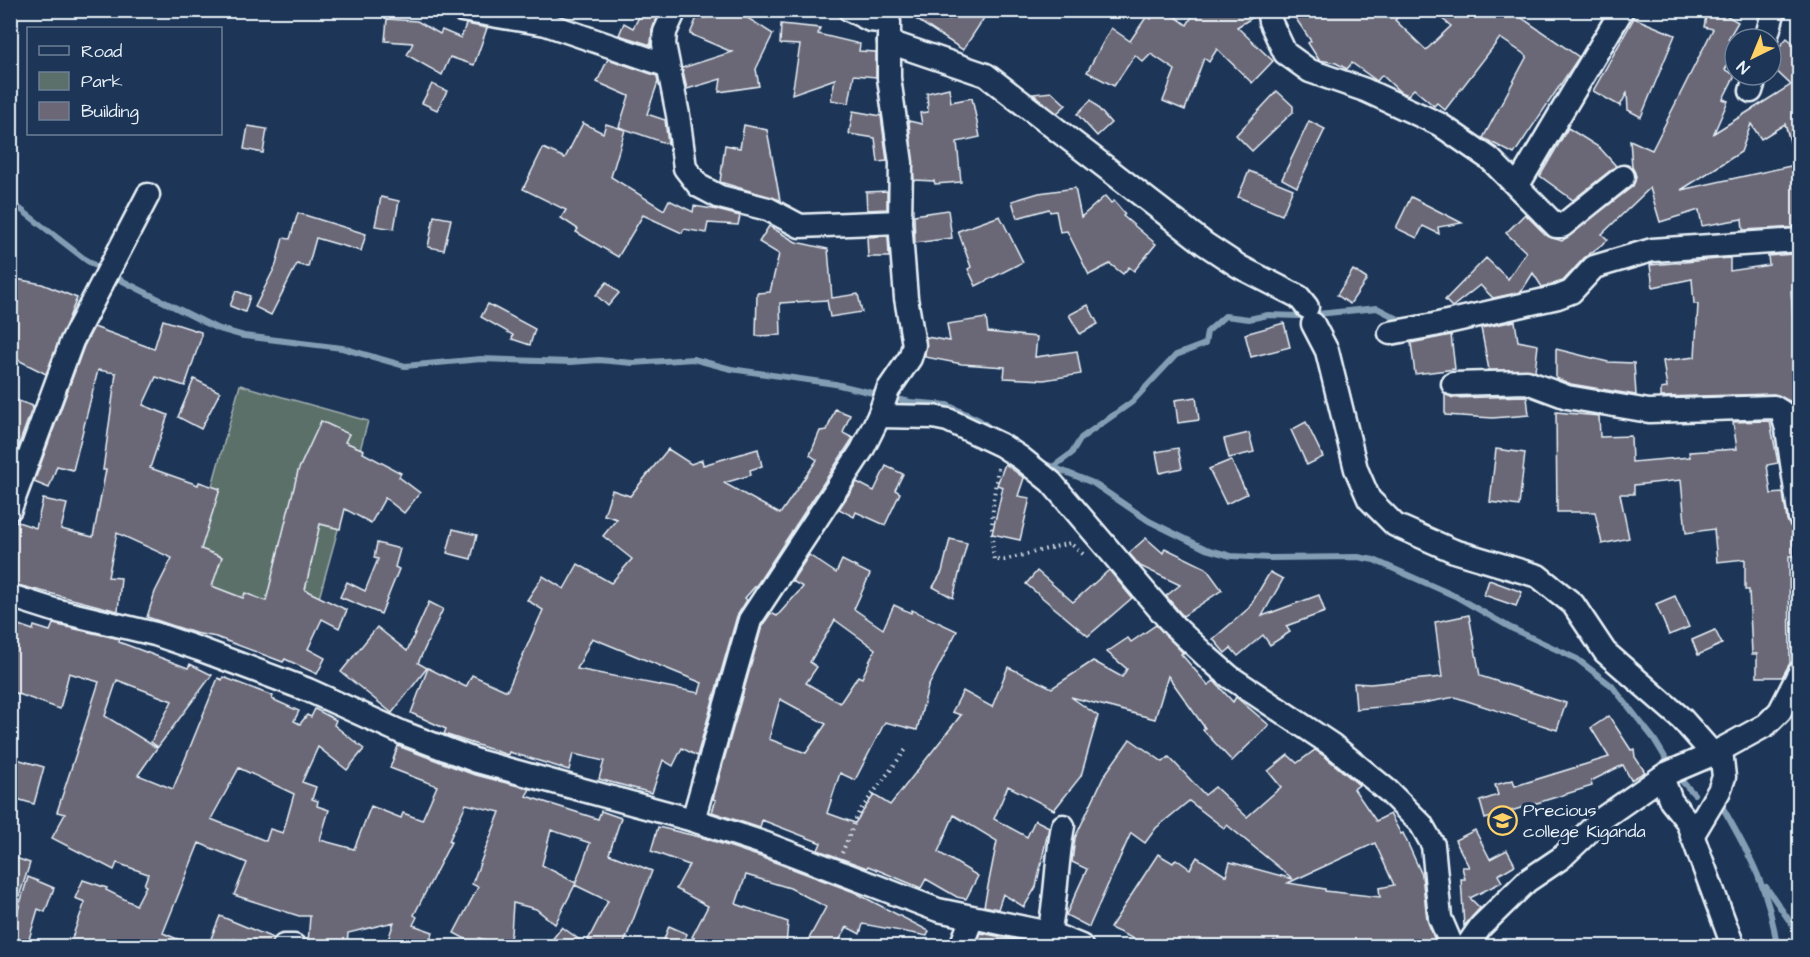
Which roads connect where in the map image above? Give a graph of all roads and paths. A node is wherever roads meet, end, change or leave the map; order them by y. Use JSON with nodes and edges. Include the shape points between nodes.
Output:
{"nodes":[{"id":1,"x":461,"y":10,"type":"edge"},
{"id":2,"x":675,"y":10,"type":"edge"},
{"id":3,"x":850,"y":10,"type":"edge"},
{"id":4,"x":1268,"y":10,"type":"edge"},
{"id":5,"x":1622,"y":10,"type":"edge"},
{"id":6,"x":1774,"y":10,"type":"edge"},
{"id":7,"x":890,"y":25,"type":"edge"},
{"id":8,"x":1769,"y":27,"type":"edge"},
{"id":9,"x":666,"y":65,"type":"junction"},
{"id":10,"x":1623,"y":177,"type":"dead end"},
{"id":11,"x":1518,"y":185,"type":"junction"},
{"id":12,"x":148,"y":195,"type":"dead end"},
{"id":13,"x":900,"y":222,"type":"junction"},
{"id":14,"x":1800,"y":240,"type":"edge"},
{"id":15,"x":1390,"y":333,"type":"dead end"},
{"id":16,"x":1454,"y":384,"type":"dead end"},
{"id":17,"x":884,"y":404,"type":"junction"},
{"id":18,"x":1001,"y":445,"type":"junction"},
{"id":19,"x":10,"y":508,"type":"edge"},
{"id":20,"x":1800,"y":518,"type":"edge"},
{"id":21,"x":1085,"y":556,"type":"dead end"},
{"id":22,"x":10,"y":596,"type":"edge"},
{"id":23,"x":1800,"y":672,"type":"edge"},
{"id":24,"x":907,"y":748,"type":"dead end"},
{"id":25,"x":1717,"y":752,"type":"junction"},
{"id":26,"x":1664,"y":775,"type":"junction"},
{"id":27,"x":693,"y":820,"type":"junction"},
{"id":28,"x":1063,"y":826,"type":"dead end"},
{"id":29,"x":1692,"y":836,"type":"junction"},
{"id":30,"x":835,"y":872,"type":"junction"},
{"id":31,"x":972,"y":918,"type":"junction"},
{"id":32,"x":1049,"y":933,"type":"junction"},
{"id":33,"x":284,"y":946,"type":"edge"},
{"id":34,"x":294,"y":946,"type":"edge"},
{"id":35,"x":961,"y":946,"type":"edge"},
{"id":36,"x":1081,"y":946,"type":"edge"},
{"id":37,"x":1452,"y":946,"type":"edge"},
{"id":38,"x":1467,"y":946,"type":"edge"},
{"id":39,"x":1733,"y":946,"type":"edge"}],
"edges":[{"from":1,"to":9,"type":"street","via":[[546,24]]},
{"from":2,"to":9,"type":"street","via":[[665,33]]},
{"from":3,"to":7,"type":"street"},
{"from":4,"to":11,"type":"street","via":[[1285,53],[1310,71],[1365,90],[1439,124],[1490,159]]},
{"from":5,"to":11,"type":"street"},
{"from":6,"to":8,"type":"street"},
{"from":7,"to":13,"type":"street","via":[[889,78],[901,163]]},
{"from":7,"to":25,"type":"street","via":[[986,75],[1205,244],[1299,297],[1327,351],[1356,469],[1369,499],[1395,525],[1454,551],[1538,576],[1573,604],[1605,652]]},
{"from":9,"to":13,"type":"street","via":[[678,115],[684,168],[699,186],[720,197],[768,209],[800,225]]},
{"from":10,"to":11,"type":"street","via":[[1562,226],[1556,226]]},
{"from":12,"to":19,"type":"street","via":[[72,342]]},
{"from":13,"to":17,"type":"street","via":[[914,345]]},
{"from":14,"to":15,"type":"street","via":[[1652,250],[1594,267],[1571,292],[1558,297]]},
{"from":16,"to":20,"type":"street","via":[[1527,382],[1567,397],[1648,411],[1774,407],[1782,412],[1787,429]]},
{"from":17,"to":18,"type":"street","via":[[948,420]]},
{"from":17,"to":27,"type":"street","via":[[862,450],[750,620]]},
{"from":18,"to":21,"type":"path","via":[[992,502],[994,560],[1070,543]]},
{"from":18,"to":37,"type":"street","via":[[1051,482],[1174,626],[1206,657],[1332,745],[1421,824],[1433,845],[1440,918]]},
{"from":22,"to":27,"type":"street","via":[[199,649],[477,761]]},
{"from":23,"to":25,"type":"street","via":[[1780,711],[1766,725]]},
{"from":24,"to":30,"type":"path","via":[[859,812]]},
{"from":25,"to":26,"type":"street"},
{"from":25,"to":29,"type":"street","via":[[1724,777]]},
{"from":26,"to":29,"type":"street","via":[[1671,801],[1687,821]]},
{"from":26,"to":38,"type":"street","via":[[1603,818],[1561,858],[1527,880],[1481,926]]},
{"from":27,"to":30,"type":"street"},
{"from":28,"to":32,"type":"street","via":[[1057,896]]},
{"from":29,"to":39,"type":"street"},
{"from":30,"to":31,"type":"street","via":[[897,896]]},
{"from":31,"to":32,"type":"street"},
{"from":31,"to":35,"type":"street"},
{"from":32,"to":36,"type":"street"},
{"from":33,"to":34,"type":"street"}]}
